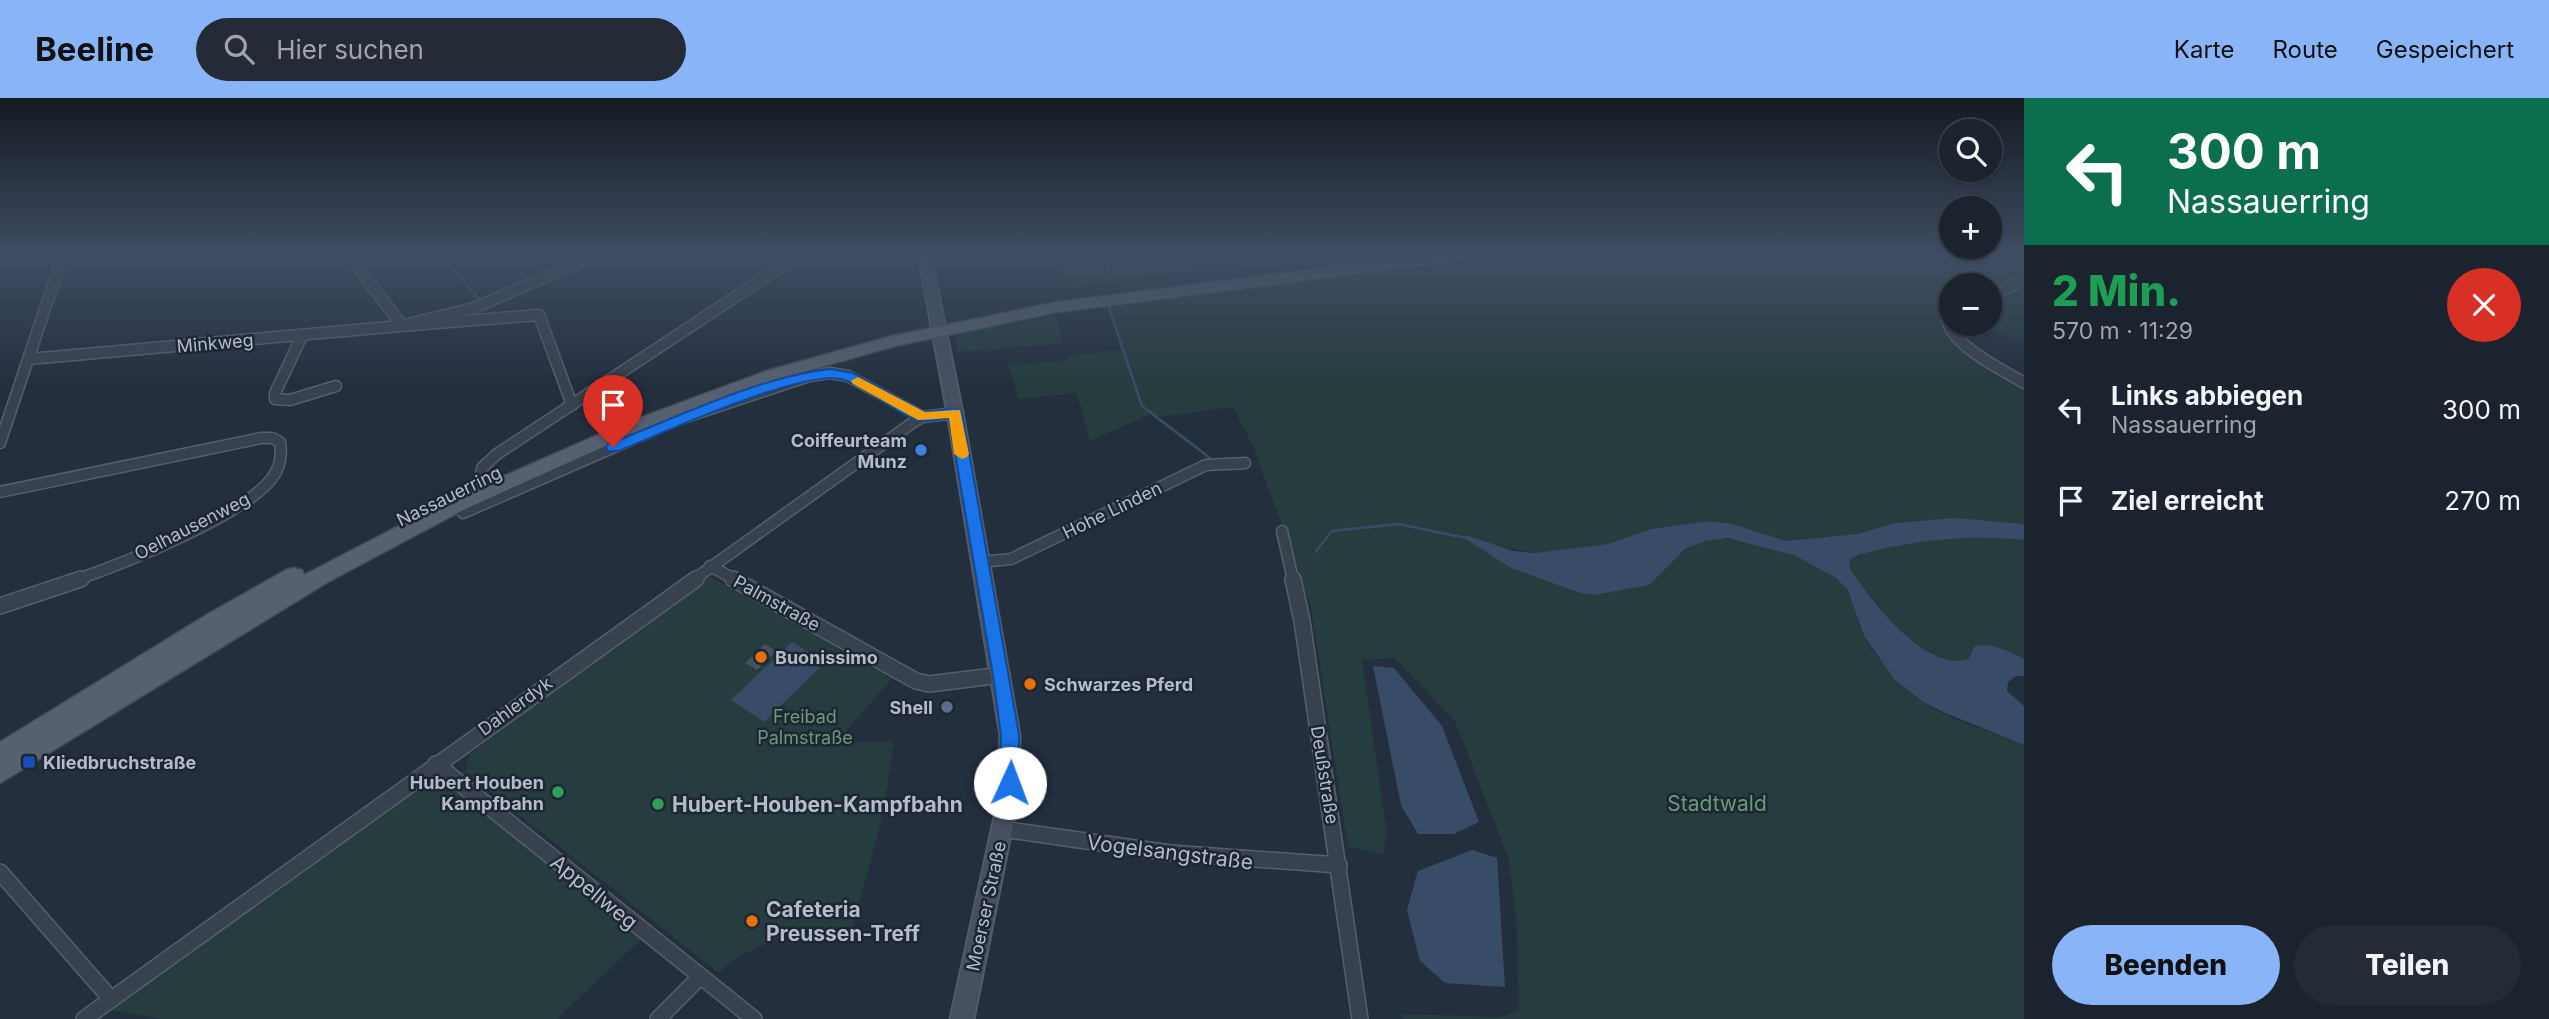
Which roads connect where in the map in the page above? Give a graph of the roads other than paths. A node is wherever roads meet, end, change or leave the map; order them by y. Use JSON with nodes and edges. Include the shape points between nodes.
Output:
{"nodes":[{"id":1,"x":49,"y":298,"type":"edge"},
{"id":2,"x":381,"y":298,"type":"edge"},
{"id":3,"x":500,"y":298,"type":"edge"},
{"id":4,"x":735,"y":298,"type":"edge"},
{"id":5,"x":932,"y":298,"type":"edge"},
{"id":6,"x":1067,"y":298,"type":"edge"},
{"id":7,"x":1113,"y":298,"type":"edge"},
{"id":8,"x":937,"y":325,"type":"junction"},
{"id":9,"x":398,"y":326,"type":"junction"},
{"id":10,"x":303,"y":336,"type":"junction"},
{"id":11,"x":1953,"y":336,"type":"edge"},
{"id":12,"x":29,"y":359,"type":"junction"},
{"id":13,"x":2024,"y":383,"type":"edge"},
{"id":14,"x":336,"y":386,"type":"dead end"},
{"id":15,"x":572,"y":405,"type":"junction"},
{"id":16,"x":955,"y":413,"type":"junction"},
{"id":17,"x":923,"y":417,"type":"junction"},
{"id":18,"x":0,"y":443,"type":"edge"},
{"id":19,"x":1245,"y":463,"type":"dead end"},
{"id":20,"x":480,"y":480,"type":"junction"},
{"id":21,"x":0,"y":492,"type":"edge"},
{"id":22,"x":460,"y":509,"type":"junction"},
{"id":23,"x":1282,"y":531,"type":"dead end"},
{"id":24,"x":981,"y":562,"type":"junction"},
{"id":25,"x":710,"y":566,"type":"junction"},
{"id":26,"x":0,"y":606,"type":"edge"},
{"id":27,"x":1002,"y":675,"type":"junction"},
{"id":28,"x":0,"y":755,"type":"edge"},
{"id":29,"x":436,"y":764,"type":"junction"},
{"id":30,"x":0,"y":772,"type":"edge"},
{"id":31,"x":1002,"y":829,"type":"junction"},
{"id":32,"x":1339,"y":865,"type":"junction"},
{"id":33,"x":0,"y":872,"type":"edge"},
{"id":34,"x":700,"y":977,"type":"junction"},
{"id":35,"x":111,"y":999,"type":"junction"},
{"id":36,"x":84,"y":1019,"type":"edge"},
{"id":37,"x":658,"y":1019,"type":"edge"},
{"id":38,"x":754,"y":1019,"type":"edge"},
{"id":39,"x":962,"y":1019,"type":"edge"},
{"id":40,"x":1360,"y":1019,"type":"edge"}],
"edges":[{"from":1,"to":12,"type":"street"},
{"from":2,"to":9,"type":"street"},
{"from":3,"to":9,"type":"street","name":"Minkweg"},
{"from":4,"to":15,"type":"street"},
{"from":5,"to":8,"type":"main road","name":"Moerser Straße"},
{"from":6,"to":8,"type":"main road"},
{"from":7,"to":8,"type":"main road"},
{"from":8,"to":16,"type":"main road","name":"Moerser Straße"},
{"from":8,"to":20,"type":"main road","name":"Nassauerring","via":[[827,348],[695,391],[622,417]]},
{"from":8,"to":22,"type":"main road","name":"Nassauerring","via":[[701,400],[625,430]]},
{"from":9,"to":10,"type":"street","name":"Minkweg"},
{"from":9,"to":15,"type":"street","name":"Minkweg","via":[[539,315]]},
{"from":10,"to":12,"type":"street","name":"Minkweg"},
{"from":10,"to":14,"type":"street","via":[[275,399],[290,400]]},
{"from":11,"to":13,"type":"street"},
{"from":12,"to":18,"type":"street"},
{"from":15,"to":20,"type":"street","via":[[497,454],[482,468]]},
{"from":16,"to":17,"type":"street","name":"Dahlerdyk"},
{"from":16,"to":24,"type":"main road","name":"Moerser Straße"},
{"from":17,"to":22,"type":"street","name":"Nassauerring","via":[[848,376],[809,376],[674,421]]},
{"from":17,"to":25,"type":"street","name":"Dahlerdyk"},
{"from":19,"to":24,"type":"street","name":"Hohe Linden","via":[[1206,466],[1011,559]]},
{"from":20,"to":28,"type":"main road","name":"Nassauerring","via":[[216,620]]},
{"from":21,"to":26,"type":"street","name":"Oelhausenweg","via":[[261,438],[280,442],[278,470],[251,498],[70,583]]},
{"from":22,"to":30,"type":"main road","name":"Nassauerring","via":[[320,576]]},
{"from":23,"to":32,"type":"street","name":"Deußstraße","via":[[1302,621]]},
{"from":24,"to":27,"type":"main road","name":"Moerser Straße"},
{"from":25,"to":27,"type":"street","name":"Palmstraße","via":[[916,681],[929,684]]},
{"from":25,"to":29,"type":"street","name":"Dahlerdyk"},
{"from":27,"to":31,"type":"main road","name":"Moerser Straße","via":[[1011,767]]},
{"from":29,"to":34,"type":"street","name":"Appellweg"},
{"from":29,"to":35,"type":"street","name":"Dahlerdyk"},
{"from":31,"to":32,"type":"street","name":"Vogelsangstraße","via":[[1168,855]]},
{"from":31,"to":39,"type":"main road","name":"Moerser Straße"},
{"from":32,"to":40,"type":"street","name":"Deußstraße"},
{"from":33,"to":35,"type":"street"},
{"from":34,"to":37,"type":"street"},
{"from":34,"to":38,"type":"street","name":"Appellweg"},
{"from":35,"to":36,"type":"street","name":"Dahlerdyk"}]}
